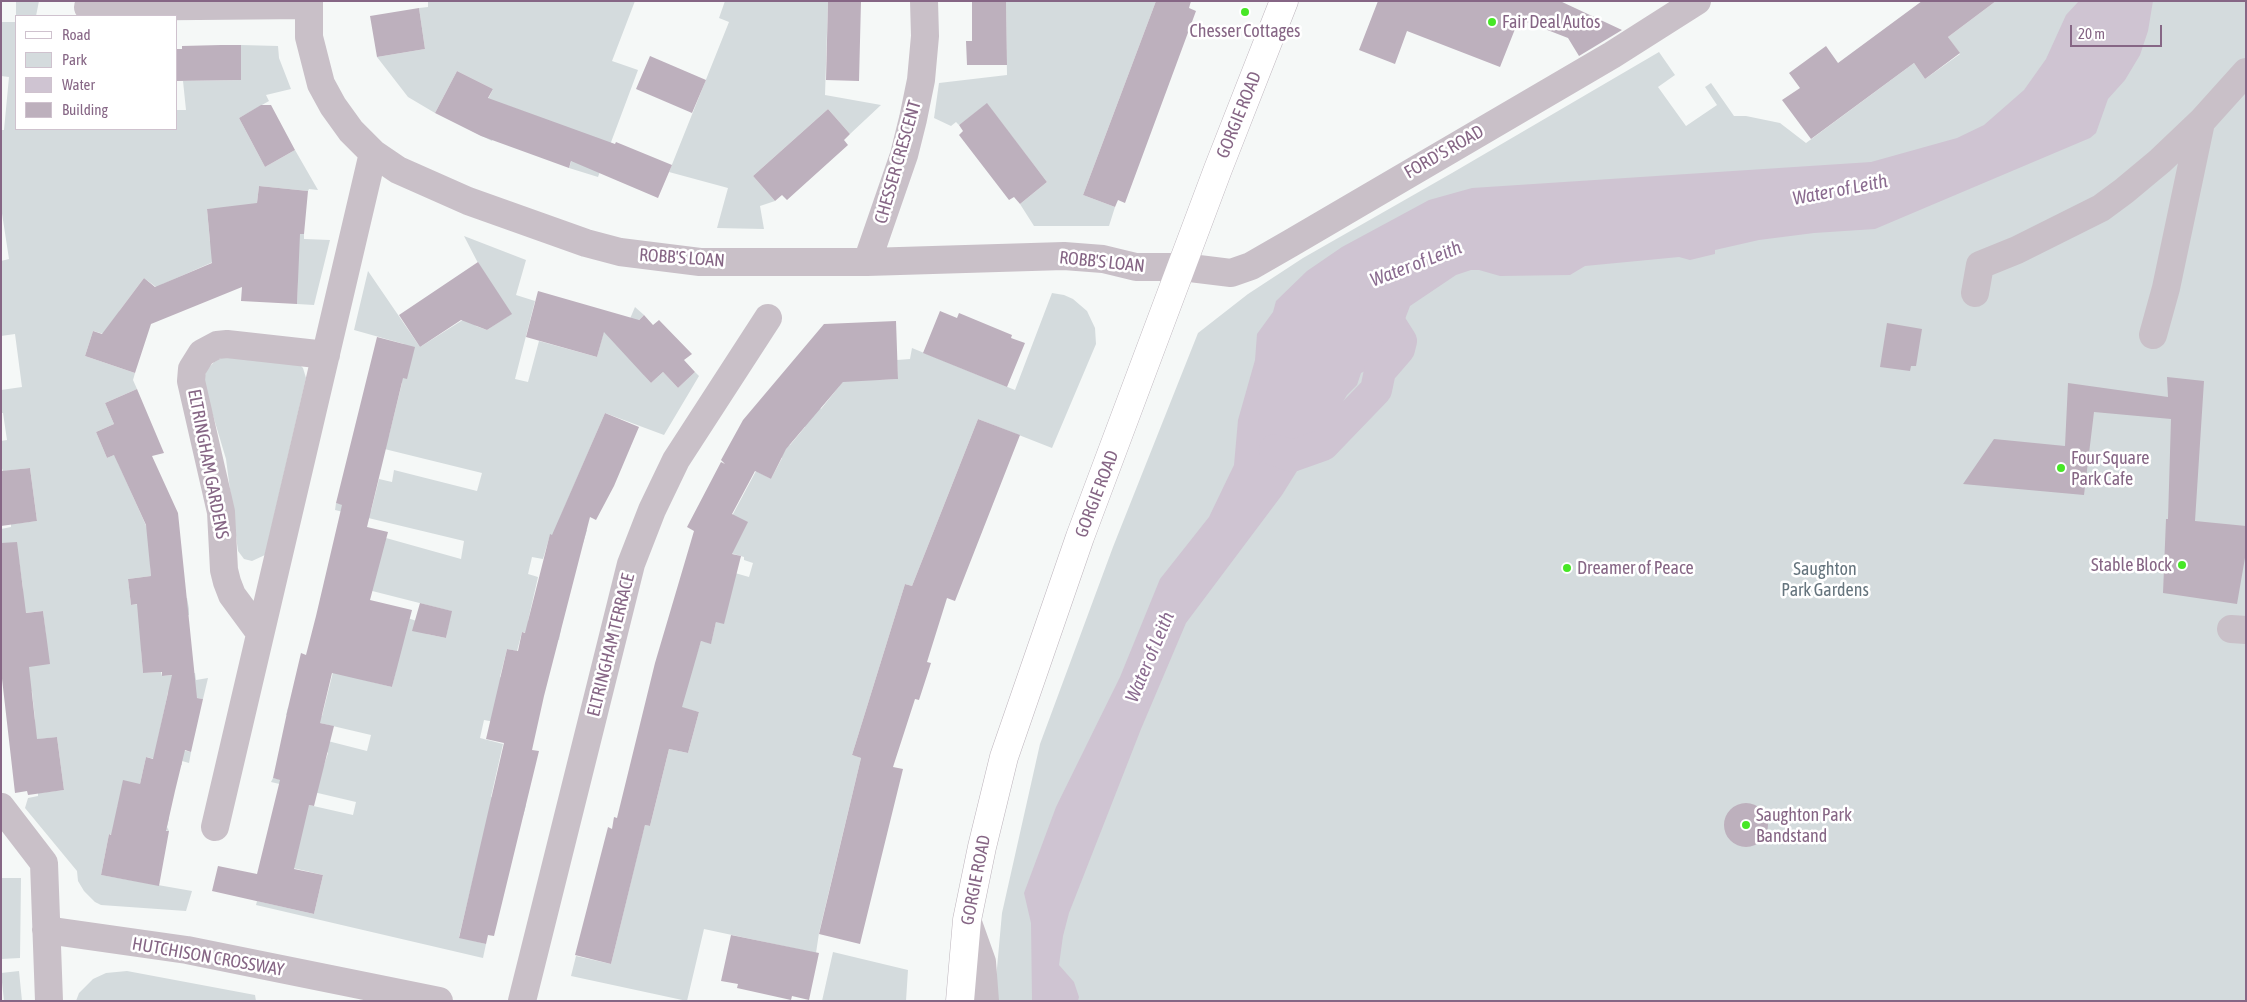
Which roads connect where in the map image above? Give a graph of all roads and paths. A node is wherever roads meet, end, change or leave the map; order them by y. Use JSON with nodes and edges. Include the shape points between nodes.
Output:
{"nodes":[{"id":1,"x":924,"y":1,"type":"edge"},
{"id":2,"x":1284,"y":1,"type":"edge"},
{"id":3,"x":1697,"y":1,"type":"edge"},
{"id":4,"x":308,"y":3,"type":"edge"},
{"id":5,"x":88,"y":7,"type":"dead end"},
{"id":6,"x":2246,"y":72,"type":"edge"},
{"id":7,"x":2201,"y":122,"type":"junction"},
{"id":8,"x":373,"y":153,"type":"junction"},
{"id":9,"x":867,"y":262,"type":"junction"},
{"id":10,"x":1182,"y":267,"type":"junction"},
{"id":11,"x":1975,"y":293,"type":"dead end"},
{"id":12,"x":768,"y":318,"type":"dead end"},
{"id":13,"x":2153,"y":335,"type":"dead end"},
{"id":14,"x":326,"y":355,"type":"junction"},
{"id":15,"x":260,"y":633,"type":"junction"},
{"id":16,"x":1,"y":807,"type":"edge"},
{"id":17,"x":215,"y":827,"type":"dead end"},
{"id":18,"x":967,"y":920,"type":"junction"},
{"id":19,"x":46,"y":930,"type":"junction"},
{"id":20,"x":48,"y":1001,"type":"edge"},
{"id":21,"x":439,"y":1001,"type":"edge"},
{"id":22,"x":522,"y":1001,"type":"edge"},
{"id":23,"x":960,"y":1001,"type":"edge"},
{"id":24,"x":985,"y":1001,"type":"edge"}],
"edges":[{"from":1,"to":9,"type":"street","name":"CHESSER CRESCENT","via":[[921,80],[913,119]]},
{"from":2,"to":10,"type":"main road","name":"GORGIE ROAD"},
{"from":3,"to":10,"type":"street","name":"FORD'S ROAD","via":[[1612,55],[1251,266],[1231,273]]},
{"from":4,"to":5,"type":"street"},
{"from":4,"to":8,"type":"street","name":"ROBB'S LOAN","via":[[309,37],[321,84],[351,131]]},
{"from":6,"to":7,"type":"street"},
{"from":7,"to":11,"type":"street","via":[[2160,161],[2101,208],[1980,265]]},
{"from":7,"to":13,"type":"street"},
{"from":8,"to":9,"type":"street","name":"ROBB'S LOAN","via":[[398,170],[468,201],[620,252],[700,262]]},
{"from":8,"to":14,"type":"street"},
{"from":9,"to":10,"type":"street","name":"ROBB'S LOAN","via":[[1064,256],[1103,259],[1136,267]]},
{"from":10,"to":18,"type":"main road","name":"GORGIE ROAD","via":[[1080,537],[1004,757]]},
{"from":12,"to":22,"type":"street","name":"ELTRINGHAM TERRACE","via":[[676,460],[631,564]]},
{"from":14,"to":15,"type":"street"},
{"from":14,"to":15,"type":"street","name":"ELTRINGHAM GARDENS","via":[[217,345],[202,353],[192,369],[191,381],[221,512],[227,582],[232,595]]},
{"from":15,"to":17,"type":"street"},
{"from":16,"to":19,"type":"street","via":[[44,863]]},
{"from":18,"to":23,"type":"main road","name":"GORGIE ROAD"},
{"from":18,"to":24,"type":"street","via":[[982,962]]},
{"from":19,"to":20,"type":"street"},
{"from":19,"to":21,"type":"street","name":"HUTCHISON CROSSWAY","via":[[187,950]]}]}
